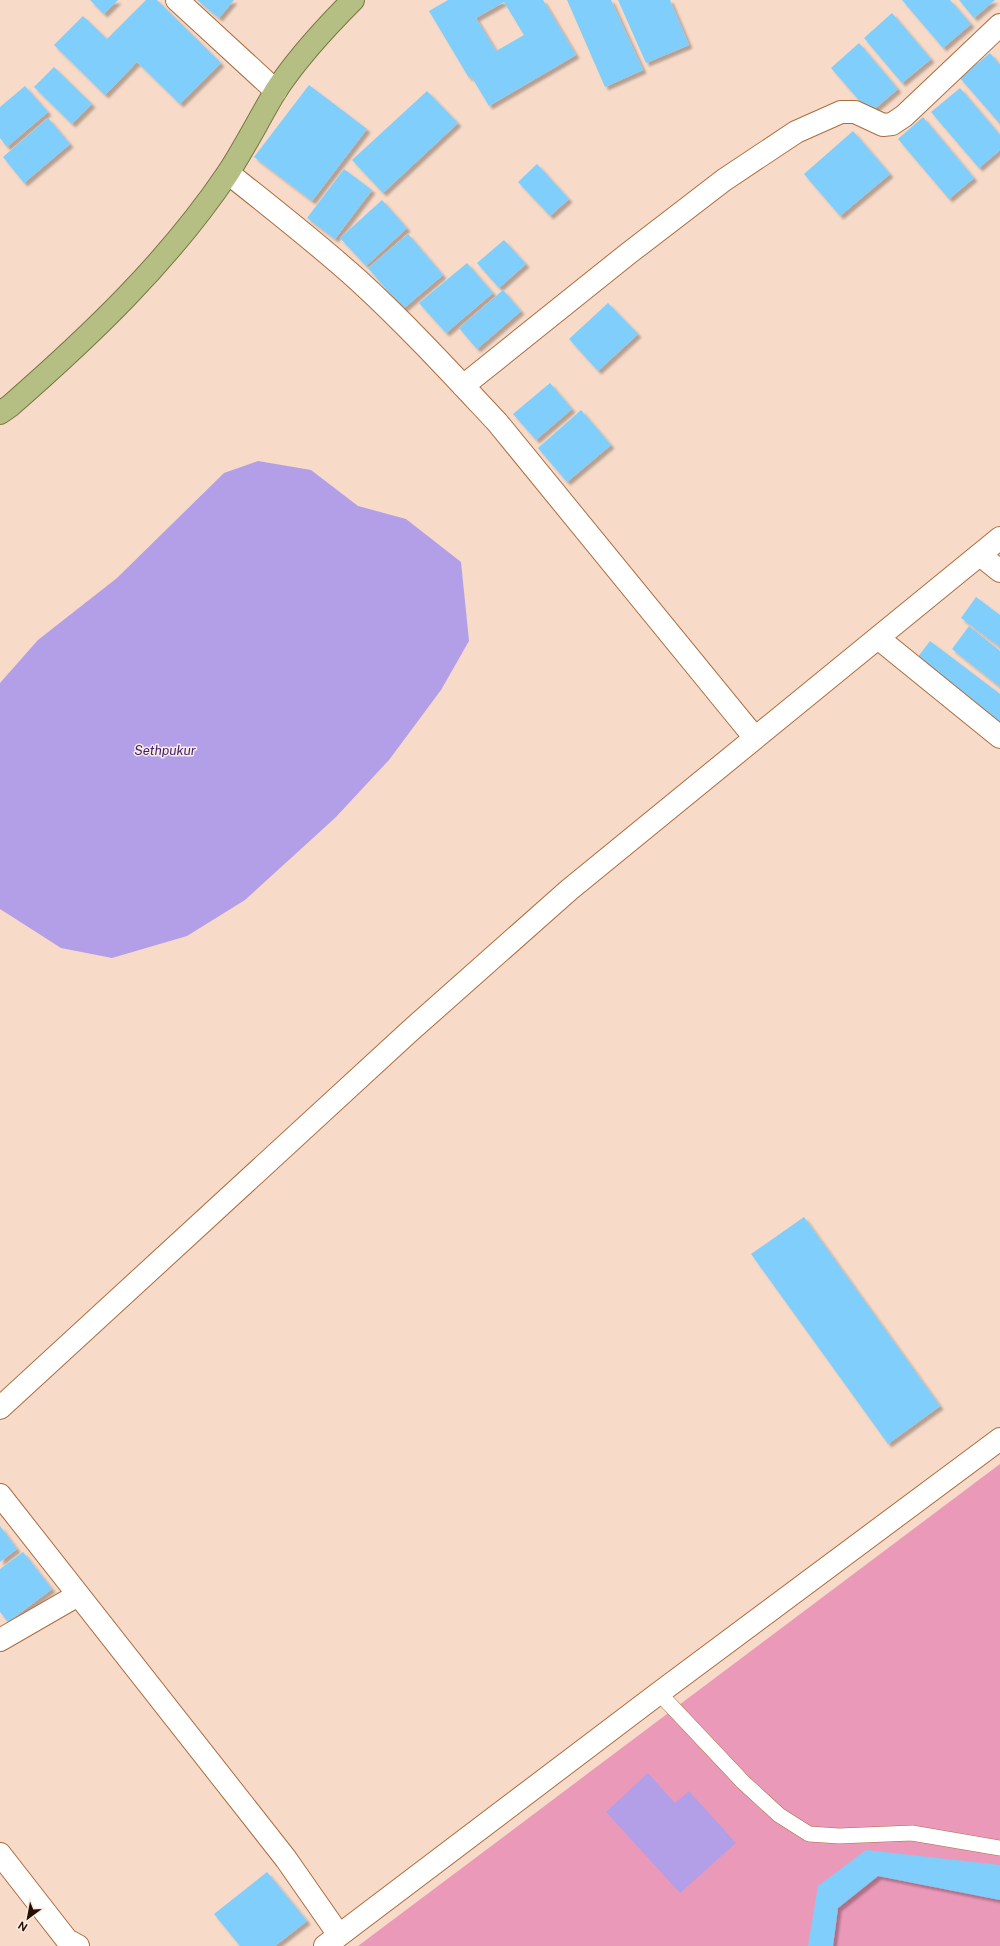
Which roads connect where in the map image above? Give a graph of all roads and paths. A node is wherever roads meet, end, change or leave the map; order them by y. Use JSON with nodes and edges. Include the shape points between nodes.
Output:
{"nodes":[{"id":1,"x":177,"y":0,"type":"edge"},
{"id":2,"x":353,"y":0,"type":"edge"},
{"id":3,"x":1000,"y":25,"type":"edge"},
{"id":4,"x":276,"y":91,"type":"junction"},
{"id":5,"x":228,"y":173,"type":"junction"},
{"id":6,"x":463,"y":386,"type":"junction"},
{"id":7,"x":0,"y":412,"type":"edge"},
{"id":8,"x":1000,"y":538,"type":"edge"},
{"id":9,"x":980,"y":555,"type":"junction"},
{"id":10,"x":1000,"y":571,"type":"edge"},
{"id":11,"x":878,"y":638,"type":"junction"},
{"id":12,"x":1000,"y":737,"type":"edge"},
{"id":13,"x":755,"y":738,"type":"junction"},
{"id":14,"x":0,"y":1408,"type":"edge"},
{"id":15,"x":1000,"y":1438,"type":"edge"},
{"id":16,"x":0,"y":1495,"type":"edge"},
{"id":17,"x":78,"y":1595,"type":"junction"},
{"id":18,"x":0,"y":1640,"type":"edge"},
{"id":19,"x":659,"y":1694,"type":"junction"},
{"id":20,"x":1000,"y":1848,"type":"edge"},
{"id":21,"x":0,"y":1854,"type":"edge"},
{"id":22,"x":332,"y":1941,"type":"edge"},
{"id":23,"x":78,"y":1946,"type":"edge"}],
"edges":[{"from":1,"to":4,"type":"street"},
{"from":2,"to":4,"type":"highway","via":[[321,33]]},
{"from":3,"to":6,"type":"street","via":[[904,116],[892,124],[883,125],[855,112],[841,112],[796,132],[756,158],[629,252]]},
{"from":4,"to":5,"type":"highway"},
{"from":5,"to":6,"type":"street","via":[[359,281]]},
{"from":5,"to":7,"type":"highway","via":[[141,283],[71,353]]},
{"from":6,"to":13,"type":"street","via":[[497,422]]},
{"from":8,"to":9,"type":"street"},
{"from":9,"to":10,"type":"street"},
{"from":9,"to":11,"type":"street"},
{"from":11,"to":12,"type":"street"},
{"from":11,"to":13,"type":"street"},
{"from":13,"to":14,"type":"street","via":[[558,900],[410,1031]]},
{"from":15,"to":19,"type":"street"},
{"from":16,"to":17,"type":"street"},
{"from":17,"to":18,"type":"street"},
{"from":17,"to":22,"type":"street","via":[[286,1859]]},
{"from":19,"to":20,"type":"lane","via":[[743,1782],[779,1815],[809,1834],[839,1836],[912,1833]]},
{"from":19,"to":22,"type":"street"},
{"from":21,"to":23,"type":"street","via":[[67,1940]]}]}
